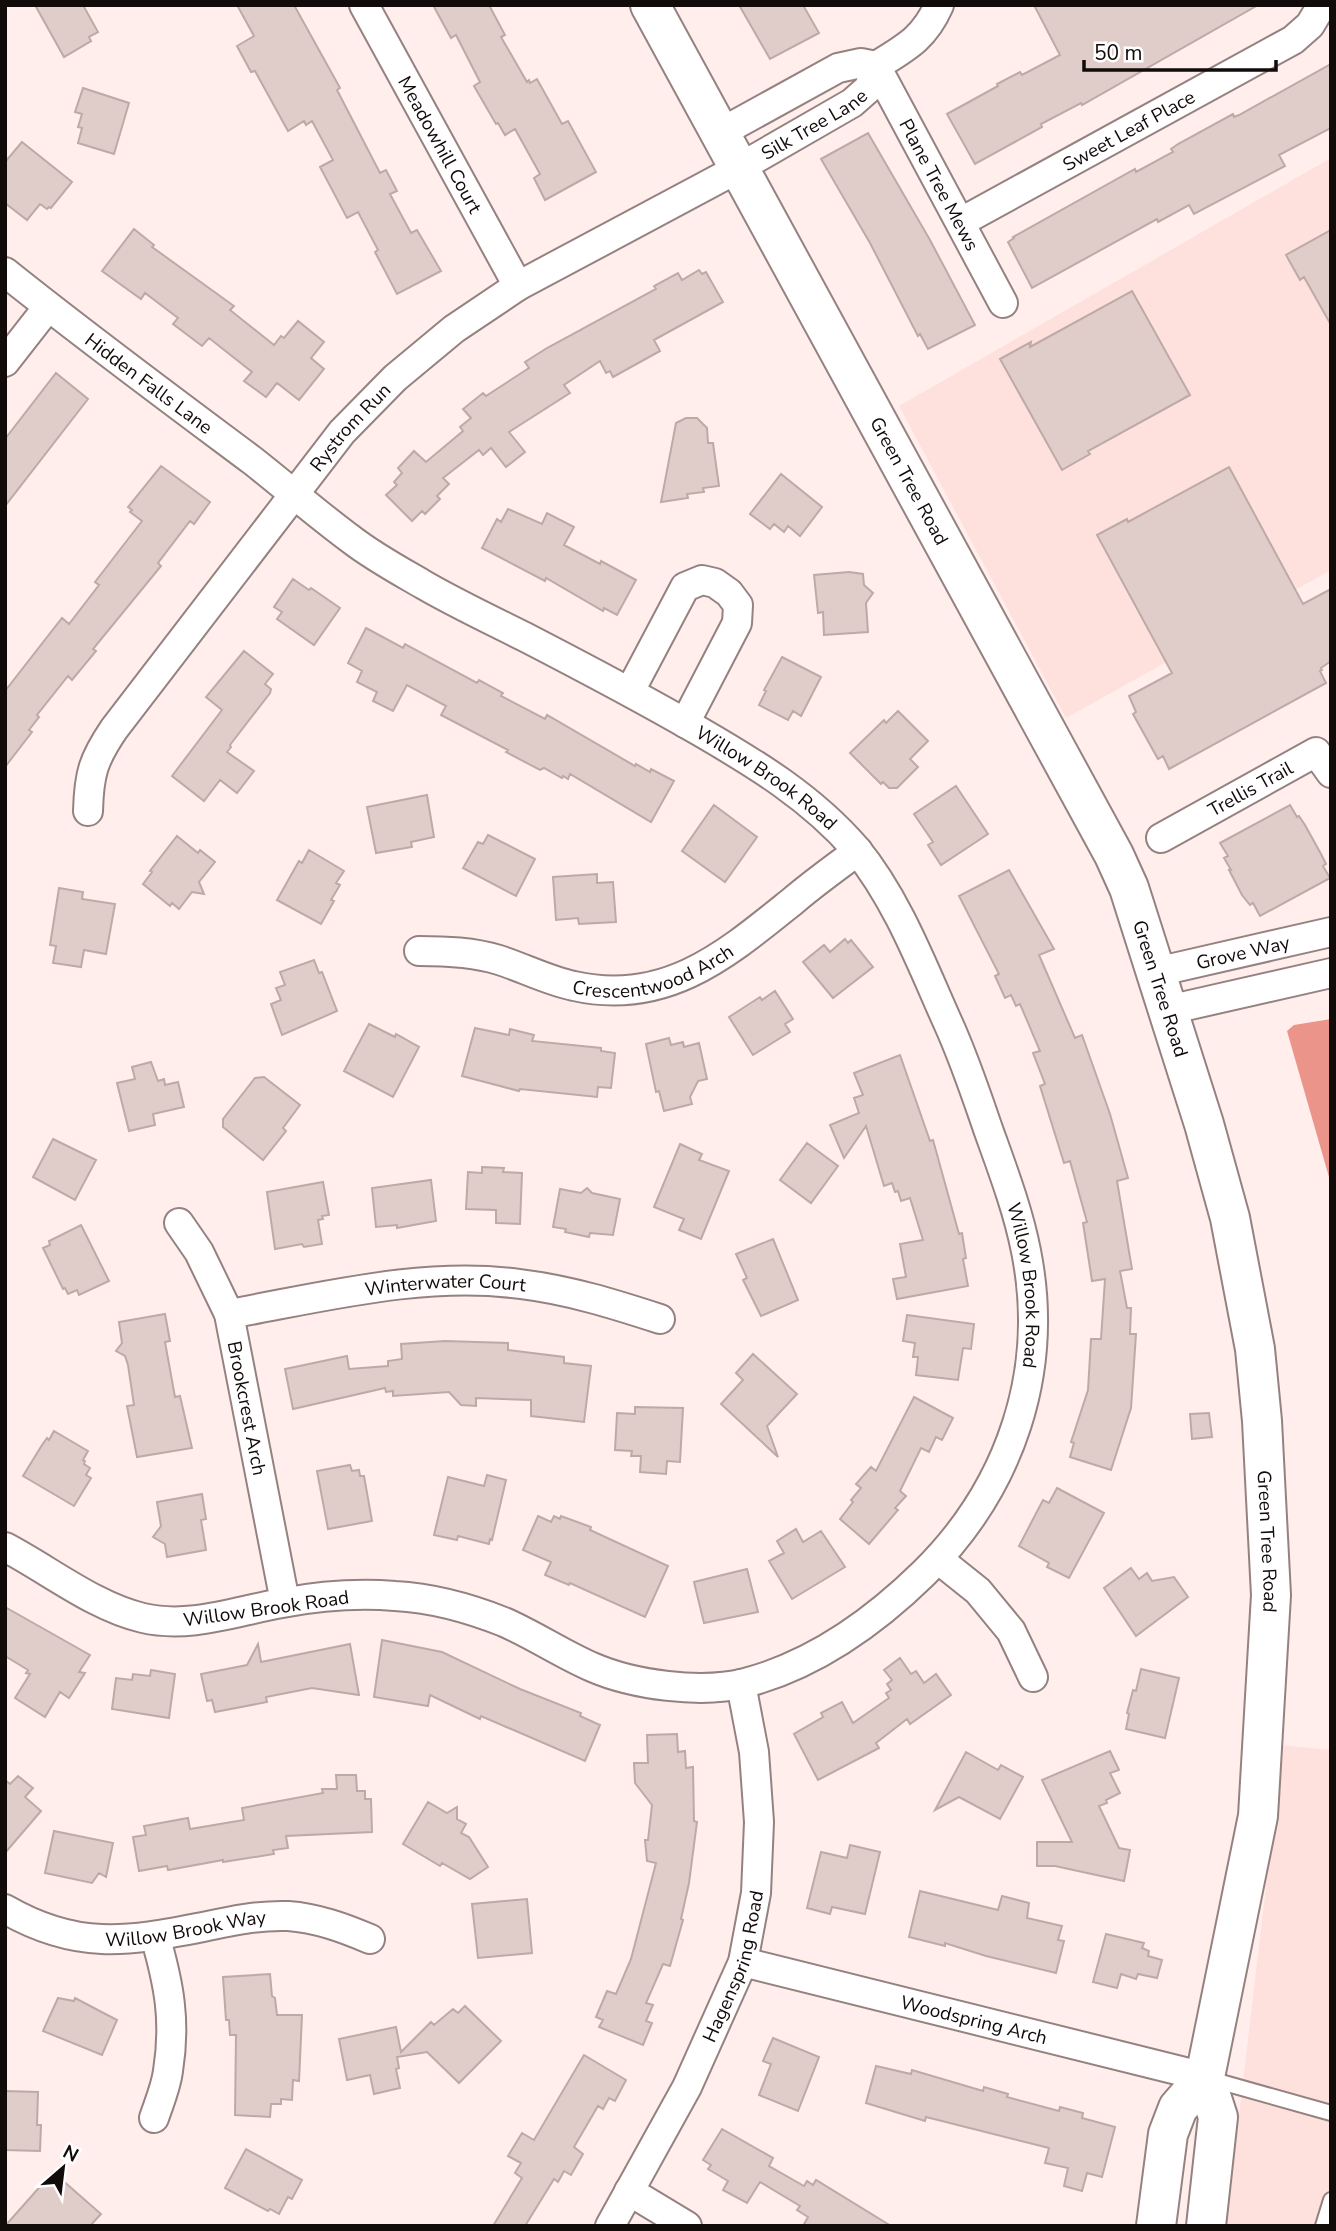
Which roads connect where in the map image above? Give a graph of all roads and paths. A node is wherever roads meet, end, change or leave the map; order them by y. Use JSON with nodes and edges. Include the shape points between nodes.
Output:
{"nodes":[{"id":1,"x":364,"y":5,"type":"edge"},
{"id":2,"x":650,"y":5,"type":"edge"},
{"id":3,"x":939,"y":5,"type":"edge"},
{"id":4,"x":1322,"y":5,"type":"edge"},
{"id":5,"x":876,"y":66,"type":"junction"},
{"id":6,"x":720,"y":133,"type":"junction"},
{"id":7,"x":739,"y":168,"type":"junction"},
{"id":8,"x":961,"y":222,"type":"junction"},
{"id":9,"x":5,"y":272,"type":"edge"},
{"id":10,"x":518,"y":286,"type":"junction"},
{"id":11,"x":1003,"y":303,"type":"dead end"},
{"id":12,"x":48,"y":307,"type":"junction"},
{"id":13,"x":5,"y":362,"type":"edge"},
{"id":14,"x":295,"y":493,"type":"junction"},
{"id":15,"x":630,"y":691,"type":"junction"},
{"id":16,"x":685,"y":723,"type":"junction"},
{"id":17,"x":1331,"y":773,"type":"edge"},
{"id":18,"x":88,"y":811,"type":"dead end"},
{"id":19,"x":1161,"y":838,"type":"dead end"},
{"id":20,"x":858,"y":851,"type":"junction"},
{"id":21,"x":1331,"y":932,"type":"edge"},
{"id":22,"x":419,"y":951,"type":"dead end"},
{"id":23,"x":1156,"y":972,"type":"junction"},
{"id":24,"x":1331,"y":972,"type":"edge"},
{"id":25,"x":1168,"y":1010,"type":"junction"},
{"id":26,"x":179,"y":1223,"type":"dead end"},
{"id":27,"x":229,"y":1314,"type":"junction"},
{"id":28,"x":660,"y":1319,"type":"dead end"},
{"id":29,"x":5,"y":1547,"type":"edge"},
{"id":30,"x":938,"y":1559,"type":"junction"},
{"id":31,"x":285,"y":1602,"type":"junction"},
{"id":32,"x":1033,"y":1678,"type":"dead end"},
{"id":33,"x":741,"y":1684,"type":"junction"},
{"id":34,"x":5,"y":1909,"type":"edge"},
{"id":35,"x":155,"y":1936,"type":"junction"},
{"id":36,"x":370,"y":1939,"type":"dead end"},
{"id":37,"x":744,"y":1962,"type":"junction"},
{"id":38,"x":1205,"y":2077,"type":"junction"},
{"id":39,"x":1331,"y":2113,"type":"edge"},
{"id":40,"x":154,"y":2118,"type":"dead end"},
{"id":41,"x":629,"y":2191,"type":"junction"},
{"id":42,"x":1331,"y":2200,"type":"edge"},
{"id":43,"x":610,"y":2226,"type":"edge"},
{"id":44,"x":687,"y":2226,"type":"edge"},
{"id":45,"x":1156,"y":2226,"type":"edge"},
{"id":46,"x":1206,"y":2226,"type":"edge"},
{"id":47,"x":1323,"y":2226,"type":"edge"}],
"edges":[{"from":1,"to":10,"type":"street","name":"Meadowhill Court"},
{"from":2,"to":6,"type":"street","name":"Green Tree Road"},
{"from":3,"to":5,"type":"street","name":"Silk Tree Lane","via":[[916,41]]},
{"from":4,"to":8,"type":"street","name":"Sweet Leaf Place","via":[[1310,25],[1293,40]]},
{"from":5,"to":6,"type":"street","name":"Silk Tree Lane","via":[[862,63],[838,68]]},
{"from":5,"to":7,"type":"street","name":"Silk Tree Lane","via":[[869,88],[852,103]]},
{"from":5,"to":8,"type":"street","name":"Plane Tree Mews"},
{"from":6,"to":7,"type":"street","name":"Green Tree Road"},
{"from":7,"to":10,"type":"street","name":"Rystrom Run"},
{"from":7,"to":23,"type":"street","name":"Green Tree Road","via":[[1114,855]]},
{"from":8,"to":11,"type":"street","name":"Plane Tree Mews"},
{"from":9,"to":12,"type":"street","name":"Hidden Falls Lane"},
{"from":10,"to":14,"type":"street","name":"Rystrom Run","via":[[454,328],[395,378],[342,432]]},
{"from":12,"to":13,"type":"street"},
{"from":12,"to":14,"type":"street","name":"Hidden Falls Lane"},
{"from":14,"to":15,"type":"street","name":"Willow Brook Road","via":[[356,544],[426,587]]},
{"from":14,"to":18,"type":"street","name":"Rystrom Run","via":[[98,754],[89,782]]},
{"from":15,"to":16,"type":"street","name":"Willow Brook Road"},
{"from":15,"to":16,"type":"street","via":[[685,587],[702,580],[715,583],[737,605],[737,623]]},
{"from":16,"to":20,"type":"street","name":"Willow Brook Road","via":[[766,769],[814,807]]},
{"from":17,"to":19,"type":"street","name":"Trellis Trail","via":[[1316,752]]},
{"from":20,"to":22,"type":"street","name":"Crescentwood Arch","via":[[742,942],[705,967],[664,984],[620,990],[575,986],[497,960]]},
{"from":20,"to":30,"type":"street","name":"Willow Brook Road","via":[[903,921],[961,1051],[1026,1248],[1033,1304],[1029,1371],[1002,1467],[973,1516]]},
{"from":21,"to":23,"type":"street","name":"Grove Way"},
{"from":23,"to":25,"type":"street","name":"Green Tree Road"},
{"from":24,"to":25,"type":"street","name":"Grove Way"},
{"from":25,"to":38,"type":"street","name":"Green Tree Road","via":[[1230,1218],[1255,1349],[1271,1595],[1258,1816]]},
{"from":26,"to":27,"type":"street","name":"Brookcrest Arch","via":[[199,1252]]},
{"from":27,"to":28,"type":"street","name":"Winterwater Court","via":[[444,1281],[519,1283],[590,1296]]},
{"from":27,"to":31,"type":"street","name":"Brookcrest Arch"},
{"from":29,"to":31,"type":"street","name":"Willow Brook Road","via":[[97,1600],[140,1618],[186,1622]]},
{"from":30,"to":32,"type":"street","via":[[978,1591],[1011,1631]]},
{"from":30,"to":33,"type":"street","name":"Willow Brook Road","via":[[895,1601],[848,1637],[796,1664]]},
{"from":31,"to":33,"type":"street","name":"Willow Brook Road","via":[[342,1594],[399,1596],[455,1605],[509,1624],[601,1671],[682,1686]]},
{"from":33,"to":37,"type":"street","name":"Hagenspring Road","via":[[754,1752],[759,1822],[756,1893]]},
{"from":34,"to":35,"type":"street","name":"Willow Brook Way","via":[[69,1936],[112,1941]]},
{"from":35,"to":36,"type":"street","name":"Willow Brook Way","via":[[247,1918],[289,1916],[331,1923]]},
{"from":35,"to":40,"type":"street","via":[[169,1981],[172,2028],[168,2074]]},
{"from":37,"to":38,"type":"street","name":"Woodspring Arch"},
{"from":37,"to":41,"type":"street","name":"Hagenspring Road","via":[[687,2087]]},
{"from":38,"to":39,"type":"lane"},
{"from":38,"to":45,"type":"street","name":"Green Tree Road","via":[[1178,2108],[1168,2134]]},
{"from":38,"to":46,"type":"street","name":"Green Tree Road","via":[[1218,2117]]},
{"from":41,"to":43,"type":"street","name":"Hagenspring Road"},
{"from":41,"to":44,"type":"street"},
{"from":42,"to":47,"type":"lane"}]}
